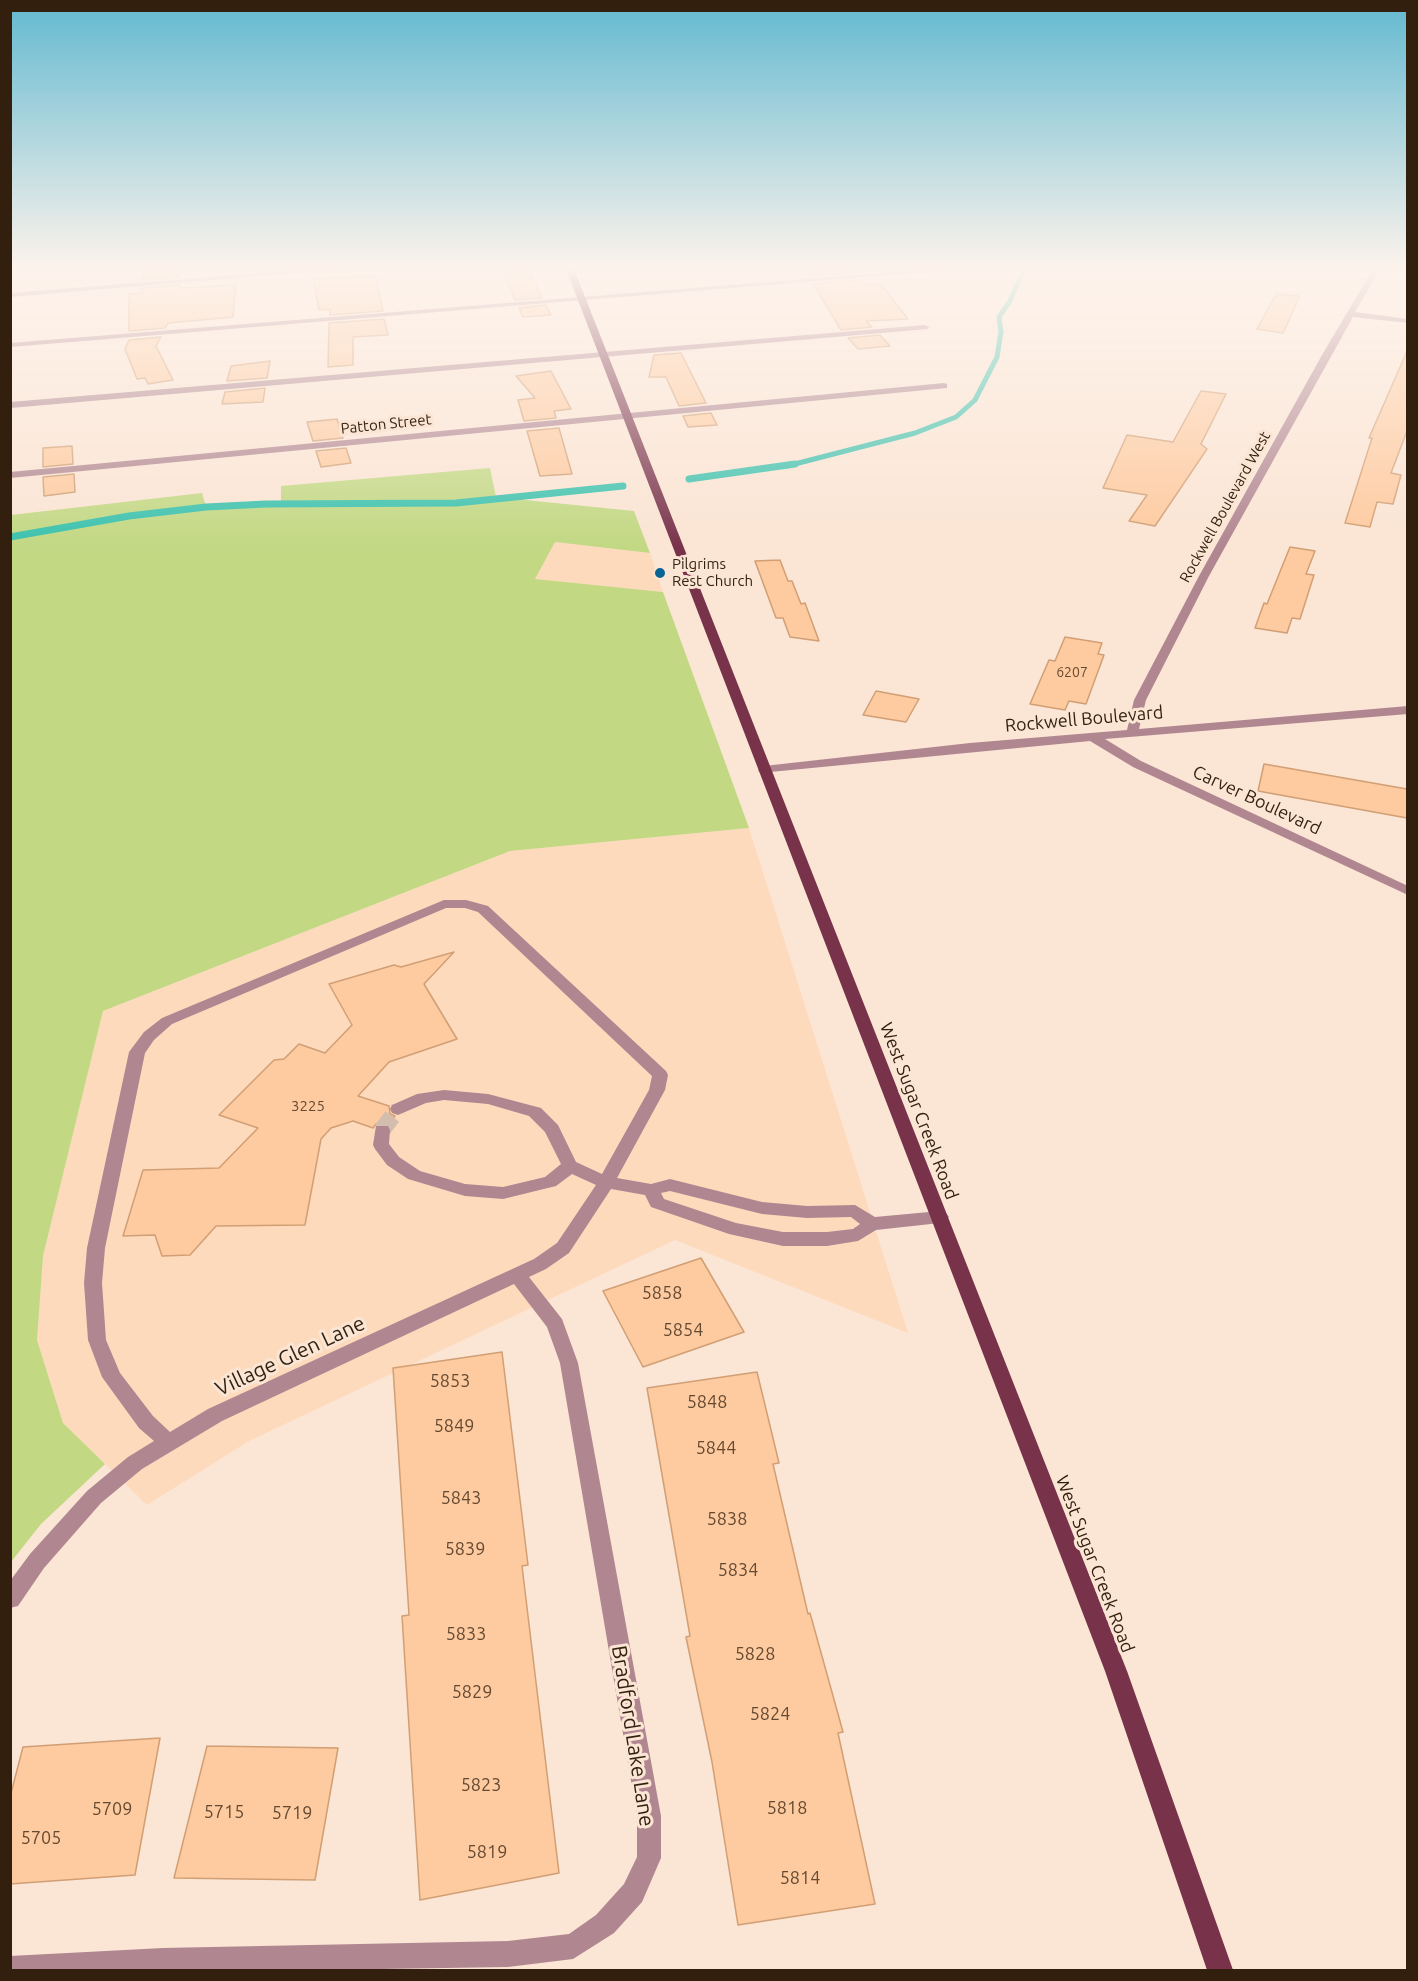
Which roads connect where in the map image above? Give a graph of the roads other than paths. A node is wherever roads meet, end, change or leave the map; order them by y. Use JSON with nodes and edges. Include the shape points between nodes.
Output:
{"nodes":[{"id":1,"x":506,"y":361,"type":"edge"},
{"id":2,"x":605,"y":361,"type":"edge"},
{"id":3,"x":1324,"y":361,"type":"edge"},
{"id":4,"x":944,"y":386,"type":"dead end"},
{"id":5,"x":10,"y":405,"type":"edge"},
{"id":6,"x":625,"y":416,"type":"junction"},
{"id":7,"x":10,"y":475,"type":"edge"},
{"id":8,"x":1407,"y":710,"type":"edge"},
{"id":9,"x":1132,"y":733,"type":"junction"},
{"id":10,"x":1093,"y":737,"type":"junction"},
{"id":11,"x":764,"y":770,"type":"junction"},
{"id":12,"x":1407,"y":891,"type":"edge"},
{"id":13,"x":399,"y":1109,"type":"tunnel mouth"},
{"id":14,"x":382,"y":1130,"type":"dead end"},
{"id":15,"x":570,"y":1166,"type":"junction"},
{"id":16,"x":605,"y":1182,"type":"junction"},
{"id":17,"x":651,"y":1190,"type":"junction"},
{"id":18,"x":940,"y":1216,"type":"junction"},
{"id":19,"x":872,"y":1224,"type":"junction"},
{"id":20,"x":517,"y":1275,"type":"junction"},
{"id":21,"x":168,"y":1442,"type":"junction"},
{"id":22,"x":10,"y":1599,"type":"edge"},
{"id":23,"x":10,"y":1969,"type":"edge"},
{"id":24,"x":1220,"y":1971,"type":"edge"}],
"edges":[{"from":1,"to":5,"type":"street"},
{"from":2,"to":6,"type":"main road","name":"West Sugar Creek Road"},
{"from":3,"to":9,"type":"street","name":"Rockwell Boulevard West","via":[[1204,576],[1140,700]]},
{"from":4,"to":6,"type":"street","name":"Patton Street"},
{"from":6,"to":7,"type":"street","name":"Patton Street"},
{"from":6,"to":11,"type":"main road","name":"West Sugar Creek Road"},
{"from":8,"to":9,"type":"street","name":"Rockwell Boulevard"},
{"from":9,"to":10,"type":"street","name":"Rockwell Boulevard"},
{"from":10,"to":11,"type":"street","name":"Rockwell Boulevard"},
{"from":10,"to":12,"type":"street","name":"Carver Boulevard","via":[[1137,764]]},
{"from":11,"to":18,"type":"main road","name":"West Sugar Creek Road"},
{"from":13,"to":15,"type":"street","via":[[423,1098],[444,1095],[488,1099],[535,1112],[552,1129]]},
{"from":14,"to":15,"type":"street","via":[[381,1145],[393,1161],[414,1175],[465,1190],[503,1193],[550,1182]]},
{"from":15,"to":16,"type":"street"},
{"from":16,"to":17,"type":"street"},
{"from":16,"to":20,"type":"street","name":"Village Glen Lane","via":[[563,1248]]},
{"from":16,"to":21,"type":"street","name":"Village Glen Lane","via":[[657,1090],[660,1075],[483,909],[444,904],[167,1020],[137,1052],[96,1248],[93,1283],[97,1340],[112,1377],[146,1422]]},
{"from":17,"to":19,"type":"street","via":[[670,1185],[762,1208],[855,1211]]},
{"from":17,"to":19,"type":"street","via":[[657,1203],[735,1229],[783,1239],[858,1235]]},
{"from":18,"to":19,"type":"street"},
{"from":18,"to":24,"type":"main road","name":"West Sugar Creek Road","via":[[1116,1671]]},
{"from":20,"to":21,"type":"street","name":"Village Glen Lane","via":[[215,1415]]},
{"from":20,"to":23,"type":"street","name":"Bradford Lake Lane","via":[[555,1324],[569,1363],[649,1816],[650,1858],[633,1893],[605,1924],[573,1946],[562,1948],[508,1954],[163,1961]]},
{"from":21,"to":22,"type":"street","name":"Village Glen Lane","via":[[94,1497]]}]}
